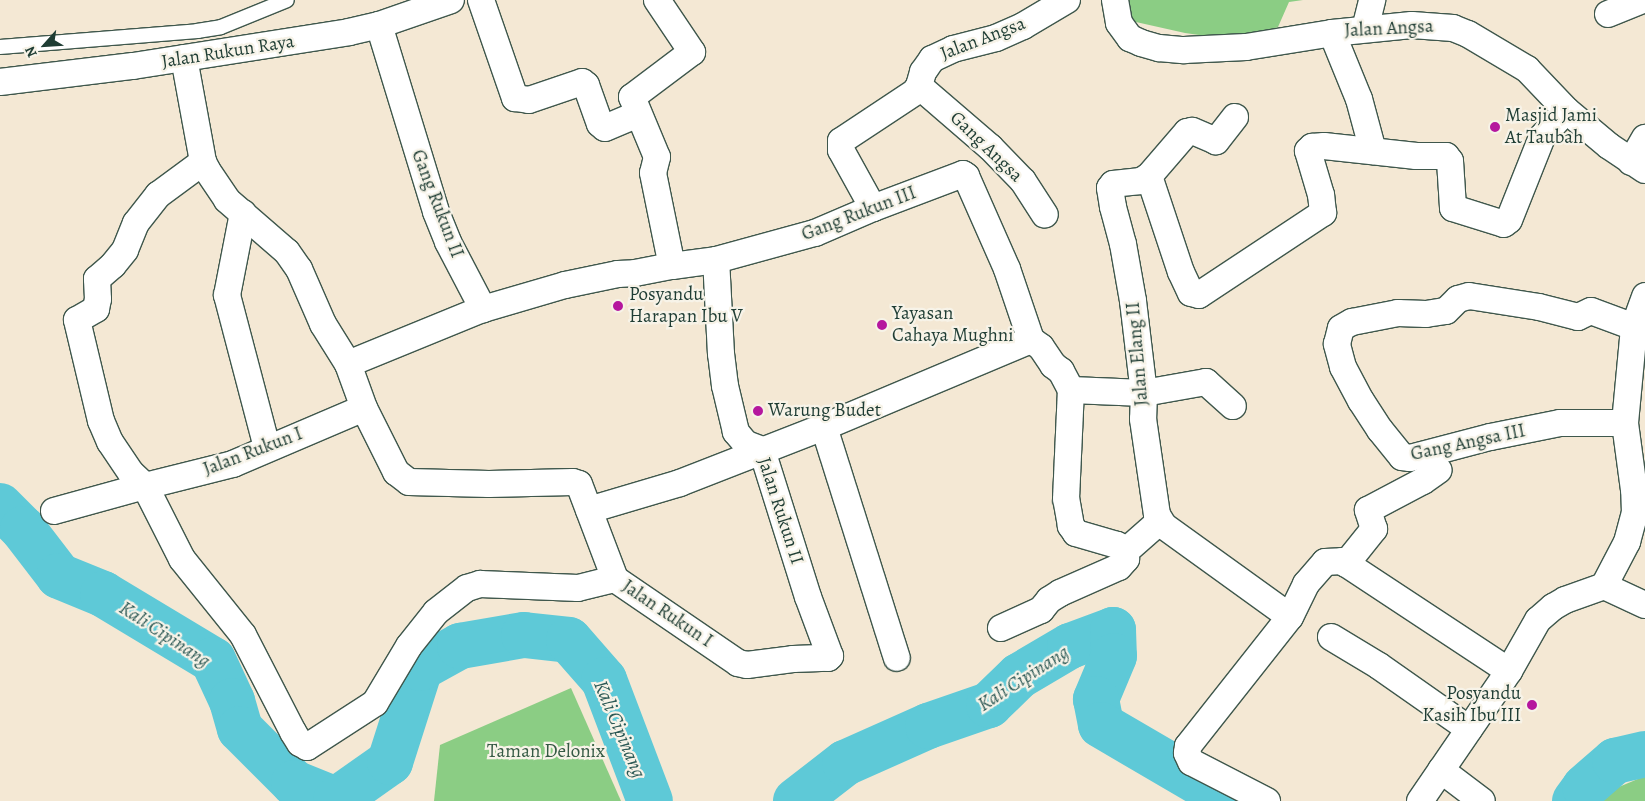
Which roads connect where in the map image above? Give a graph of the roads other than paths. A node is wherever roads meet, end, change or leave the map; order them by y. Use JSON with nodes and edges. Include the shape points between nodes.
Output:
{"nodes":[{"id":1,"x":287,"y":0,"type":"edge"},
{"id":2,"x":451,"y":0,"type":"edge"},
{"id":3,"x":481,"y":0,"type":"edge"},
{"id":4,"x":657,"y":0,"type":"edge"},
{"id":5,"x":1115,"y":0,"type":"edge"},
{"id":6,"x":1372,"y":0,"type":"edge"},
{"id":7,"x":1643,"y":0,"type":"edge"},
{"id":8,"x":1064,"y":1,"type":"edge"},
{"id":9,"x":1608,"y":14,"type":"dead end"},
{"id":10,"x":379,"y":24,"type":"junction"},
{"id":11,"x":1365,"y":30,"type":"junction"},
{"id":12,"x":1332,"y":33,"type":"junction"},
{"id":13,"x":0,"y":47,"type":"edge"},
{"id":14,"x":184,"y":58,"type":"junction"},
{"id":15,"x":0,"y":82,"type":"edge"},
{"id":16,"x":917,"y":89,"type":"junction"},
{"id":17,"x":1566,"y":110,"type":"junction"},
{"id":18,"x":638,"y":114,"type":"junction"},
{"id":19,"x":1235,"y":117,"type":"dead end"},
{"id":20,"x":1645,"y":138,"type":"edge"},
{"id":21,"x":1373,"y":151,"type":"junction"},
{"id":22,"x":203,"y":162,"type":"junction"},
{"id":23,"x":1638,"y":166,"type":"edge"},
{"id":24,"x":1148,"y":176,"type":"junction"},
{"id":25,"x":873,"y":208,"type":"junction"},
{"id":26,"x":243,"y":213,"type":"junction"},
{"id":27,"x":1044,"y":215,"type":"dead end"},
{"id":28,"x":716,"y":260,"type":"junction"},
{"id":29,"x":672,"y":266,"type":"junction"},
{"id":30,"x":1645,"y":296,"type":"edge"},
{"id":31,"x":483,"y":309,"type":"junction"},
{"id":32,"x":1634,"y":327,"type":"junction"},
{"id":33,"x":1032,"y":340,"type":"junction"},
{"id":34,"x":348,"y":364,"type":"junction"},
{"id":35,"x":1072,"y":390,"type":"junction"},
{"id":36,"x":1144,"y":393,"type":"junction"},
{"id":37,"x":1233,"y":406,"type":"dead end"},
{"id":38,"x":364,"y":408,"type":"junction"},
{"id":39,"x":1625,"y":423,"type":"junction"},
{"id":40,"x":824,"y":427,"type":"junction"},
{"id":41,"x":267,"y":448,"type":"junction"},
{"id":42,"x":762,"y":450,"type":"junction"},
{"id":43,"x":1439,"y":470,"type":"dead end"},
{"id":44,"x":145,"y":486,"type":"junction"},
{"id":45,"x":589,"y":510,"type":"junction"},
{"id":46,"x":54,"y":511,"type":"dead end"},
{"id":47,"x":1160,"y":521,"type":"junction"},
{"id":48,"x":1126,"y":551,"type":"junction"},
{"id":49,"x":1335,"y":563,"type":"junction"},
{"id":50,"x":615,"y":579,"type":"junction"},
{"id":51,"x":1604,"y":586,"type":"junction"},
{"id":52,"x":808,"y":597,"type":"joint"},
{"id":53,"x":1645,"y":605,"type":"edge"},
{"id":54,"x":1290,"y":617,"type":"junction"},
{"id":55,"x":1001,"y":628,"type":"dead end"},
{"id":56,"x":1331,"y":637,"type":"dead end"},
{"id":57,"x":897,"y":658,"type":"dead end"},
{"id":58,"x":1509,"y":671,"type":"junction"},
{"id":59,"x":1468,"y":729,"type":"junction"},
{"id":60,"x":1441,"y":770,"type":"junction"},
{"id":61,"x":1267,"y":801,"type":"edge"},
{"id":62,"x":1420,"y":801,"type":"edge"},
{"id":63,"x":1482,"y":801,"type":"edge"}],
"edges":[{"from":1,"to":13,"type":"lane","via":[[221,27],[197,31]]},
{"from":2,"to":10,"type":"street","name":"Jalan Rukun Raya"},
{"from":3,"to":18,"type":"street","via":[[516,98],[529,100],[582,82],[600,124],[605,128]]},
{"from":4,"to":18,"type":"street","via":[[692,52],[632,97]]},
{"from":5,"to":12,"type":"street","name":"Jalan Angsa","via":[[1123,31],[1141,44],[1159,48],[1214,51]]},
{"from":6,"to":11,"type":"street"},
{"from":7,"to":9,"type":"street"},
{"from":8,"to":16,"type":"street","name":"Jalan Angsa","via":[[1000,36],[932,58]]},
{"from":10,"to":14,"type":"street","name":"Jalan Rukun Raya","via":[[304,40]]},
{"from":10,"to":31,"type":"street","name":"Gang Rukun II","via":[[436,212]]},
{"from":11,"to":12,"type":"street","name":"Jalan Angsa"},
{"from":11,"to":17,"type":"street","name":"Jalan Angsa","via":[[1437,25],[1468,34],[1527,70]]},
{"from":12,"to":21,"type":"street","via":[[1359,99]]},
{"from":14,"to":15,"type":"street","name":"Jalan Rukun Raya"},
{"from":14,"to":22,"type":"street","name":"Jalan Rukun I"},
{"from":16,"to":25,"type":"street","via":[[841,141],[841,150]]},
{"from":16,"to":27,"type":"street","name":"Gang Angsa","via":[[990,147],[1016,174]]},
{"from":17,"to":21,"type":"street","via":[[1542,137],[1513,212],[1504,224],[1453,208],[1450,160],[1446,156]]},
{"from":17,"to":23,"type":"street","name":"Jalan Angsa"},
{"from":18,"to":29,"type":"street","via":[[657,157],[653,173]]},
{"from":19,"to":24,"type":"street","via":[[1216,141],[1187,132]]},
{"from":20,"to":23,"type":"street"},
{"from":21,"to":24,"type":"street","via":[[1324,146],[1310,148],[1308,151],[1321,194],[1323,213],[1199,294],[1191,292],[1181,272]]},
{"from":22,"to":26,"type":"street","name":"Jalan Rukun I","via":[[223,194]]},
{"from":22,"to":44,"type":"street","via":[[158,196],[136,223],[125,250],[97,279],[96,309],[77,320],[101,421],[110,442],[131,473]]},
{"from":24,"to":36,"type":"street","name":"Jalan Elang II","via":[[1141,181],[1113,184],[1110,188],[1133,301]]},
{"from":25,"to":28,"type":"street","name":"Gang Rukun III","via":[[816,233]]},
{"from":25,"to":33,"type":"street","name":"Gang Rukun III","via":[[963,174],[966,176],[1007,270]]},
{"from":26,"to":34,"type":"street","name":"Jalan Rukun I","via":[[287,252],[311,292],[323,324]]},
{"from":26,"to":41,"type":"street","via":[[226,295]]},
{"from":28,"to":29,"type":"street","name":"Gang Rukun III"},
{"from":28,"to":42,"type":"street","name":"Jalan Rukun II","via":[[721,354],[736,432],[746,444]]},
{"from":29,"to":31,"type":"street","via":[[565,285]]},
{"from":30,"to":32,"type":"street"},
{"from":31,"to":34,"type":"street"},
{"from":32,"to":39,"type":"street"},
{"from":32,"to":39,"type":"street","name":"Gang Angsa III","via":[[1593,312],[1578,317],[1477,296],[1464,297],[1446,311],[1364,318],[1343,326],[1337,344],[1343,367],[1380,430],[1402,457],[1410,458],[1560,423]]},
{"from":33,"to":35,"type":"street","via":[[1061,371]]},
{"from":33,"to":40,"type":"street"},
{"from":34,"to":38,"type":"street","name":"Jalan Rukun I"},
{"from":35,"to":36,"type":"street"},
{"from":35,"to":48,"type":"street","via":[[1066,499],[1070,526],[1076,533],[1117,545]]},
{"from":36,"to":37,"type":"street","via":[[1206,382]]},
{"from":36,"to":47,"type":"street","name":"Jalan Elang II","via":[[1154,502]]},
{"from":38,"to":41,"type":"street","name":"Jalan Rukun I"},
{"from":38,"to":45,"type":"street","name":"Jalan Rukun I","via":[[396,472],[410,482],[573,482],[581,488]]},
{"from":39,"to":51,"type":"street","via":[[1635,513],[1628,542]]},
{"from":40,"to":42,"type":"street"},
{"from":40,"to":57,"type":"street"},
{"from":41,"to":44,"type":"street","name":"Jalan Rukun I","via":[[233,464]]},
{"from":42,"to":45,"type":"street","via":[[680,483]]},
{"from":42,"to":52,"type":"street","name":"Jalan Rukun II"},
{"from":43,"to":49,"type":"street","via":[[1368,510],[1374,529]]},
{"from":44,"to":46,"type":"street","name":"Jalan Rukun I"},
{"from":44,"to":50,"type":"street","via":[[182,559],[243,635],[292,732],[300,743],[308,747],[375,703],[401,656],[436,612],[467,588],[480,584],[578,588]]},
{"from":45,"to":50,"type":"street","name":"Jalan Rukun I"},
{"from":47,"to":48,"type":"street"},
{"from":47,"to":54,"type":"street"},
{"from":48,"to":55,"type":"street","via":[[1126,559],[1119,567],[1060,593],[1041,610]]},
{"from":49,"to":54,"type":"street","via":[[1306,584]]},
{"from":49,"to":58,"type":"street"},
{"from":50,"to":52,"type":"street","name":"Jalan Rukun I","via":[[738,663],[747,665],[830,657]]},
{"from":51,"to":53,"type":"street"},
{"from":51,"to":58,"type":"street","via":[[1565,600],[1538,620]]},
{"from":54,"to":61,"type":"street","via":[[1188,746],[1187,753],[1190,762]]},
{"from":56,"to":59,"type":"street","via":[[1379,666]]},
{"from":58,"to":59,"type":"street"},
{"from":59,"to":60,"type":"street"},
{"from":60,"to":62,"type":"street"},
{"from":60,"to":63,"type":"street"}]}
